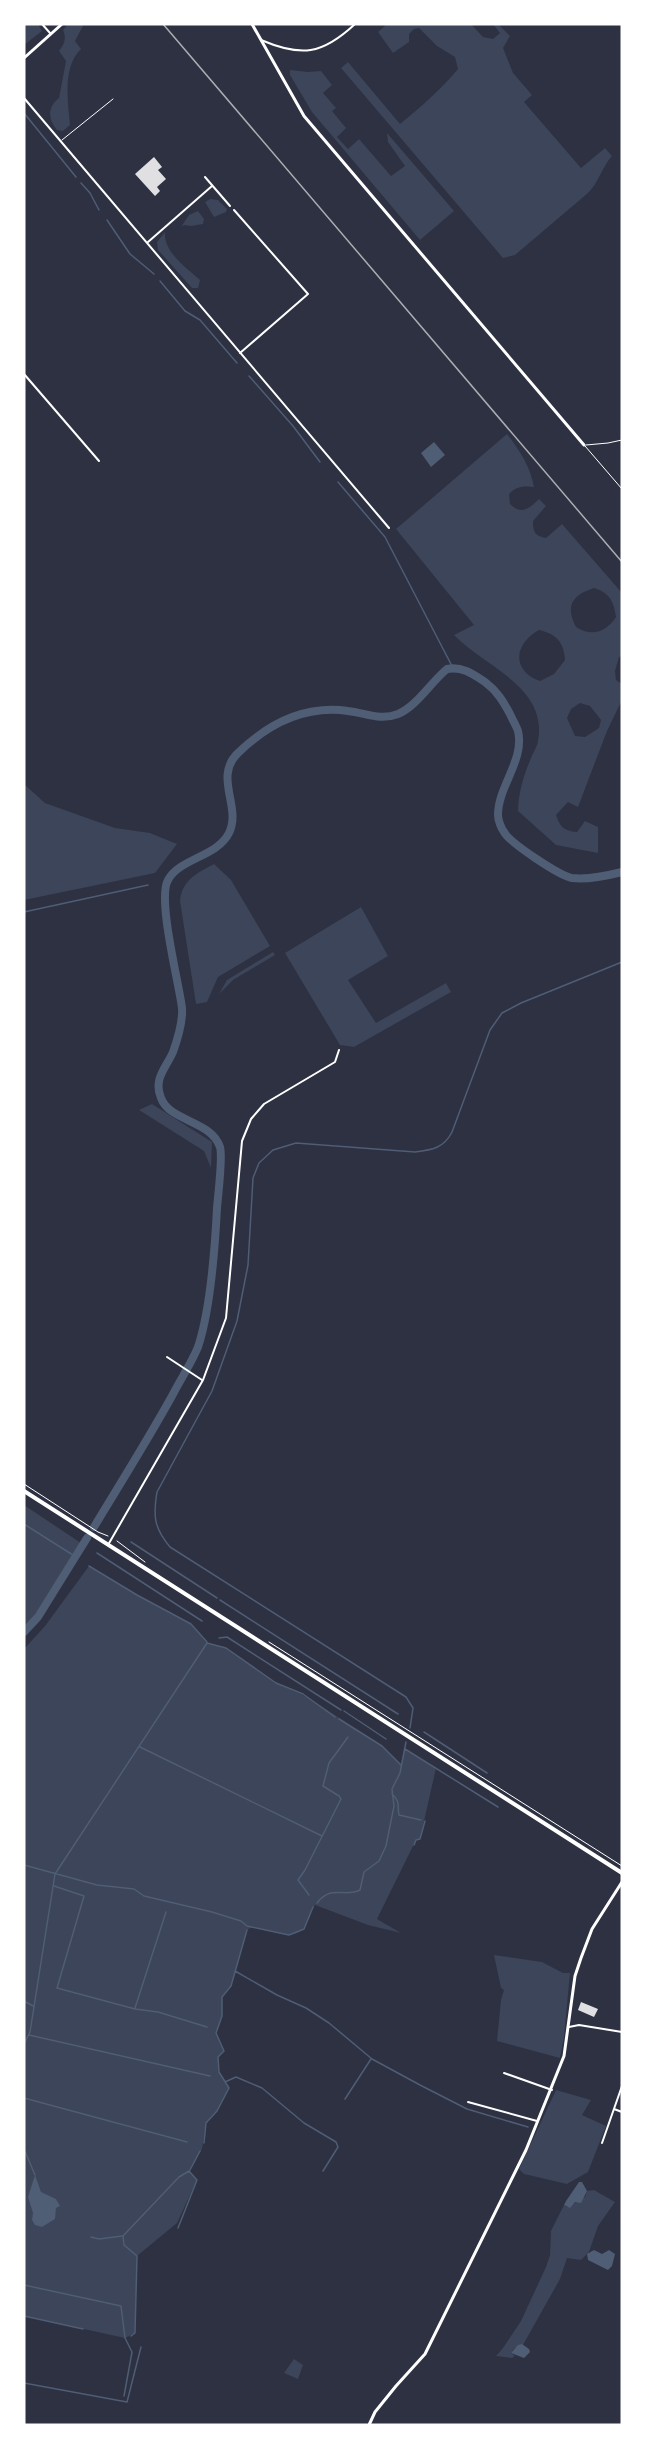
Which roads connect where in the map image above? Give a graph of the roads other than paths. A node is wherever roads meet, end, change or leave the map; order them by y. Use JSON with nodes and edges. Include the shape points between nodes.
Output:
{"nodes":[{"id":1,"x":42,"y":24,"type":"edge"},
{"id":2,"x":62,"y":24,"type":"edge"},
{"id":3,"x":252,"y":24,"type":"edge"},
{"id":4,"x":355,"y":24,"type":"edge"},
{"id":5,"x":51,"y":34,"type":"junction"},
{"id":6,"x":261,"y":40,"type":"junction"},
{"id":7,"x":24,"y":58,"type":"edge"},
{"id":8,"x":24,"y":98,"type":"edge"},
{"id":9,"x":112,"y":99,"type":"dead end"},
{"id":10,"x":60,"y":141,"type":"junction"},
{"id":11,"x":205,"y":177,"type":"dead end"},
{"id":12,"x":212,"y":186,"type":"junction"},
{"id":13,"x":230,"y":206,"type":"dead end"},
{"id":14,"x":234,"y":210,"type":"dead end"},
{"id":15,"x":148,"y":242,"type":"junction"},
{"id":16,"x":240,"y":354,"type":"junction"},
{"id":17,"x":24,"y":374,"type":"edge"},
{"id":18,"x":622,"y":440,"type":"edge"},
{"id":19,"x":584,"y":445,"type":"junction"},
{"id":20,"x":99,"y":461,"type":"dead end"},
{"id":21,"x":622,"y":489,"type":"edge"},
{"id":22,"x":389,"y":528,"type":"dead end"},
{"id":23,"x":339,"y":1050,"type":"dead end"},
{"id":24,"x":166,"y":1357,"type":"dead end"},
{"id":25,"x":203,"y":1380,"type":"junction"},
{"id":26,"x":24,"y":1491,"type":"edge"},
{"id":27,"x":108,"y":1545,"type":"junction"},
{"id":28,"x":622,"y":1873,"type":"edge"},
{"id":29,"x":622,"y":1882,"type":"edge"},
{"id":30,"x":569,"y":2027,"type":"junction"},
{"id":31,"x":622,"y":2032,"type":"edge"},
{"id":32,"x":504,"y":2073,"type":"dead end"},
{"id":33,"x":622,"y":2085,"type":"edge"},
{"id":34,"x":552,"y":2090,"type":"junction"},
{"id":35,"x":468,"y":2102,"type":"dead end"},
{"id":36,"x":614,"y":2109,"type":"junction"},
{"id":37,"x":622,"y":2112,"type":"edge"},
{"id":38,"x":539,"y":2121,"type":"junction"},
{"id":39,"x":602,"y":2143,"type":"dead end"},
{"id":40,"x":369,"y":2425,"type":"edge"}],
"edges":[{"from":1,"to":5,"type":"street"},
{"from":2,"to":5,"type":"street"},
{"from":3,"to":6,"type":"street"},
{"from":4,"to":6,"type":"street","via":[[331,44],[312,50],[295,51]]},
{"from":5,"to":7,"type":"street"},
{"from":6,"to":19,"type":"street","via":[[304,116]]},
{"from":8,"to":10,"type":"street"},
{"from":9,"to":10,"type":"lane"},
{"from":10,"to":15,"type":"street"},
{"from":11,"to":12,"type":"street"},
{"from":12,"to":13,"type":"street"},
{"from":12,"to":15,"type":"street"},
{"from":14,"to":16,"type":"street","via":[[308,294]]},
{"from":15,"to":16,"type":"street"},
{"from":16,"to":22,"type":"street"},
{"from":17,"to":20,"type":"street"},
{"from":18,"to":19,"type":"lane"},
{"from":19,"to":21,"type":"lane"},
{"from":23,"to":25,"type":"street","via":[[335,1062],[264,1104],[246,1128],[238,1173],[226,1318]]},
{"from":24,"to":25,"type":"street"},
{"from":25,"to":27,"type":"street"},
{"from":26,"to":27,"type":"main road"},
{"from":27,"to":28,"type":"main road"},
{"from":29,"to":30,"type":"street","via":[[592,1929],[580,1958]]},
{"from":30,"to":31,"type":"street"},
{"from":30,"to":34,"type":"street"},
{"from":32,"to":34,"type":"street"},
{"from":33,"to":36,"type":"street"},
{"from":34,"to":38,"type":"street"},
{"from":35,"to":38,"type":"street"},
{"from":36,"to":37,"type":"street"},
{"from":36,"to":39,"type":"street"},
{"from":38,"to":40,"type":"street","via":[[425,2354],[389,2394]]}]}
